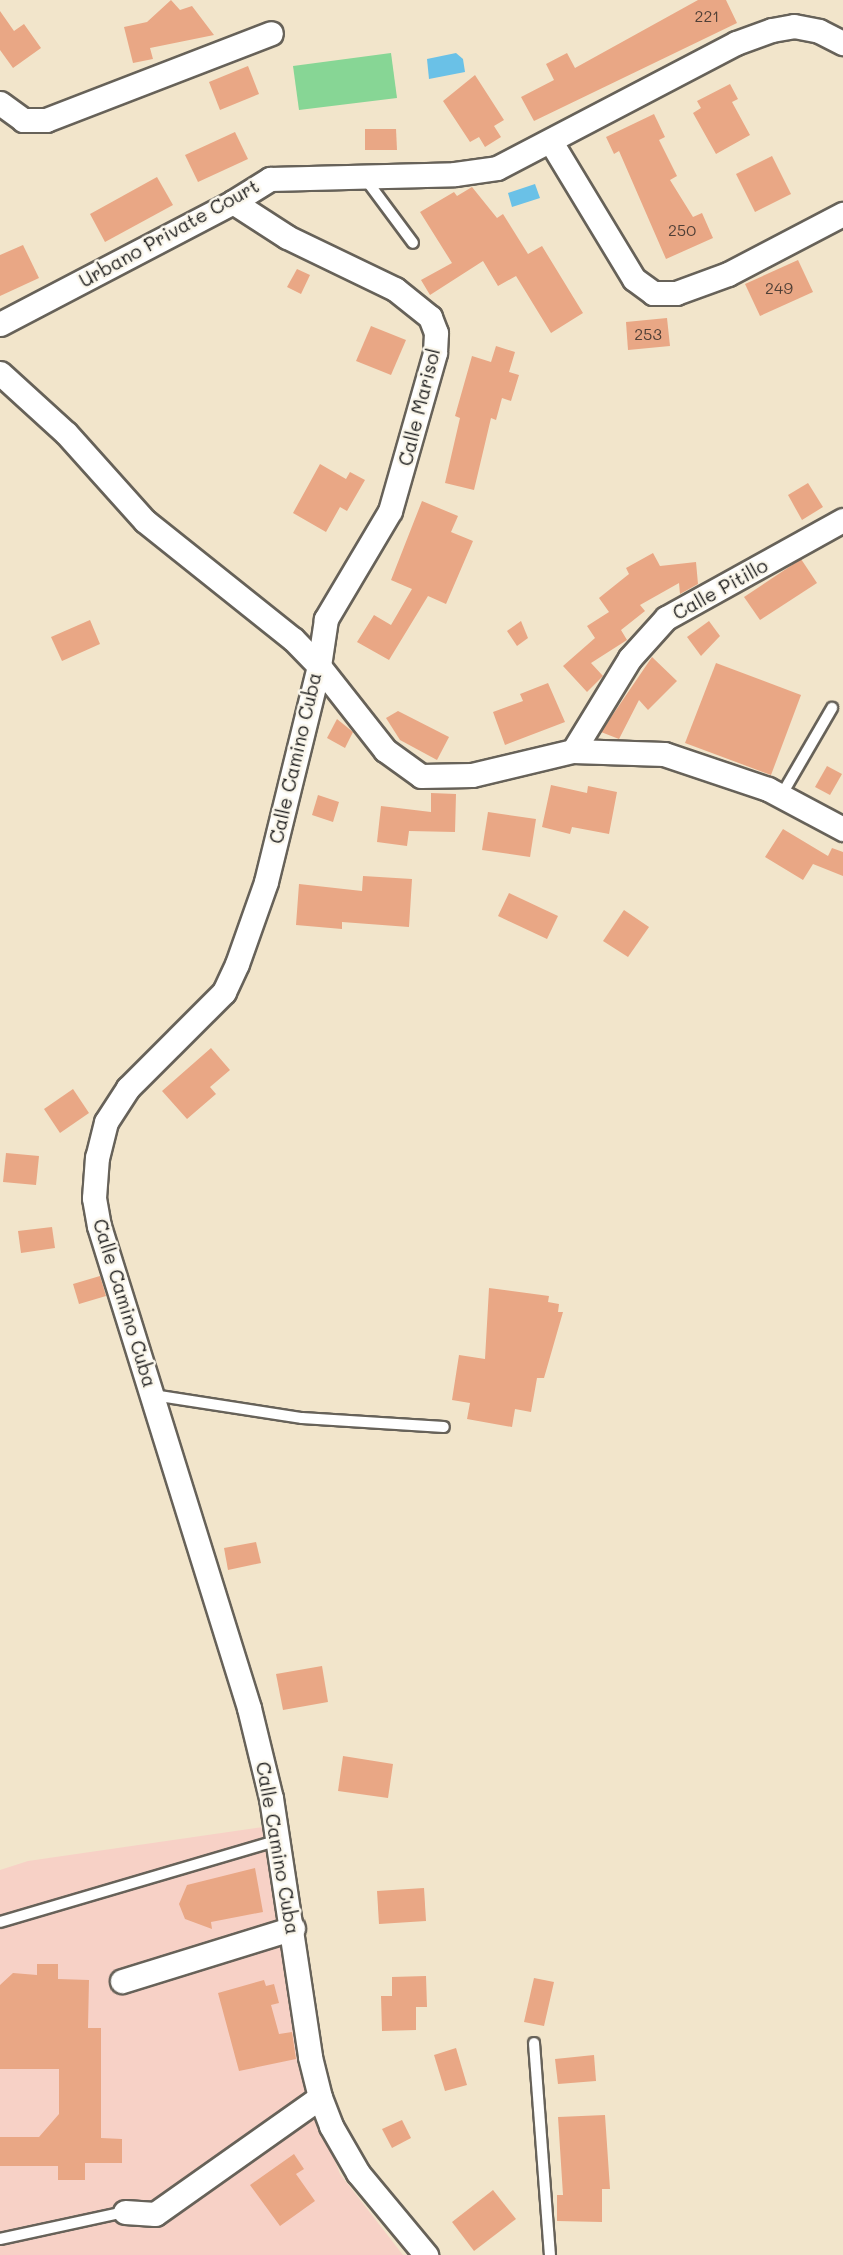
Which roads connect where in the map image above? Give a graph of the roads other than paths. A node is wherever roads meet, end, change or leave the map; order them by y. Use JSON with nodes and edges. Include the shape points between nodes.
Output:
{"nodes":[{"id":1,"x":271,"y":33,"type":"dead end"},
{"id":2,"x":843,"y":43,"type":"edge"},
{"id":3,"x":0,"y":103,"type":"edge"},
{"id":4,"x":551,"y":142,"type":"junction"},
{"id":5,"x":364,"y":177,"type":"junction"},
{"id":6,"x":233,"y":202,"type":"junction"},
{"id":7,"x":843,"y":215,"type":"edge"},
{"id":8,"x":413,"y":243,"type":"dead end"},
{"id":9,"x":0,"y":324,"type":"edge"},
{"id":10,"x":0,"y":373,"type":"edge"},
{"id":11,"x":843,"y":520,"type":"edge"},
{"id":12,"x":319,"y":666,"type":"junction"},
{"id":13,"x":832,"y":708,"type":"dead end"},
{"id":14,"x":573,"y":751,"type":"junction"},
{"id":15,"x":781,"y":796,"type":"junction"},
{"id":16,"x":843,"y":829,"type":"edge"},
{"id":17,"x":153,"y":1395,"type":"junction"},
{"id":18,"x":444,"y":1427,"type":"dead end"},
{"id":19,"x":280,"y":1840,"type":"junction"},
{"id":20,"x":0,"y":1922,"type":"edge"},
{"id":21,"x":293,"y":1928,"type":"junction"},
{"id":22,"x":122,"y":1981,"type":"dead end"},
{"id":23,"x":534,"y":2043,"type":"dead end"},
{"id":24,"x":320,"y":2097,"type":"junction"},
{"id":25,"x":125,"y":2212,"type":"joint"},
{"id":26,"x":0,"y":2239,"type":"edge"},
{"id":27,"x":426,"y":2255,"type":"edge"},
{"id":28,"x":550,"y":2255,"type":"edge"}],
"edges":[{"from":1,"to":3,"type":"street","via":[[46,120],[23,120]]},
{"from":2,"to":4,"type":"street","name":"Urbano Private Court","via":[[819,31],[793,26],[772,30],[736,43]]},
{"from":4,"to":5,"type":"street","name":"Urbano Private Court","via":[[516,161],[479,172]]},
{"from":4,"to":7,"type":"street","via":[[634,279],[653,293],[676,293],[728,274]]},
{"from":5,"to":6,"type":"street","name":"Urbano Private Court","via":[[270,179]]},
{"from":5,"to":8,"type":"lane"},
{"from":6,"to":9,"type":"street","name":"Urbano Private Court"},
{"from":6,"to":12,"type":"street","name":"Calle Marisol","via":[[286,237],[395,289],[430,317],[436,333],[435,353],[390,511],[326,620]]},
{"from":10,"to":12,"type":"street","name":"Calle Camino Cuba","via":[[66,433],[145,521],[293,639]]},
{"from":11,"to":14,"type":"street","name":"Calle Pitillo","via":[[666,618],[630,658]]},
{"from":12,"to":14,"type":"street","via":[[385,750],[421,776],[472,775]]},
{"from":12,"to":17,"type":"street","name":"Calle Camino Cuba","via":[[266,882],[237,964],[224,992],[128,1088],[106,1122],[97,1157],[94,1198],[99,1227]]},
{"from":13,"to":15,"type":"lane"},
{"from":14,"to":15,"type":"street","via":[[664,754]]},
{"from":15,"to":16,"type":"street"},
{"from":17,"to":18,"type":"lane","via":[[302,1418]]},
{"from":17,"to":19,"type":"street","name":"Calle Camino Cuba","via":[[249,1708]]},
{"from":19,"to":20,"type":"lane"},
{"from":19,"to":21,"type":"street","name":"Calle Camino Cuba"},
{"from":21,"to":22,"type":"street"},
{"from":21,"to":24,"type":"street","name":"Calle Camino Cuba","via":[[310,2057]]},
{"from":23,"to":28,"type":"lane"},
{"from":24,"to":25,"type":"street","via":[[155,2214]]},
{"from":24,"to":27,"type":"street","name":"Calle Camino Cuba","via":[[358,2173]]},
{"from":25,"to":26,"type":"lane"}]}
